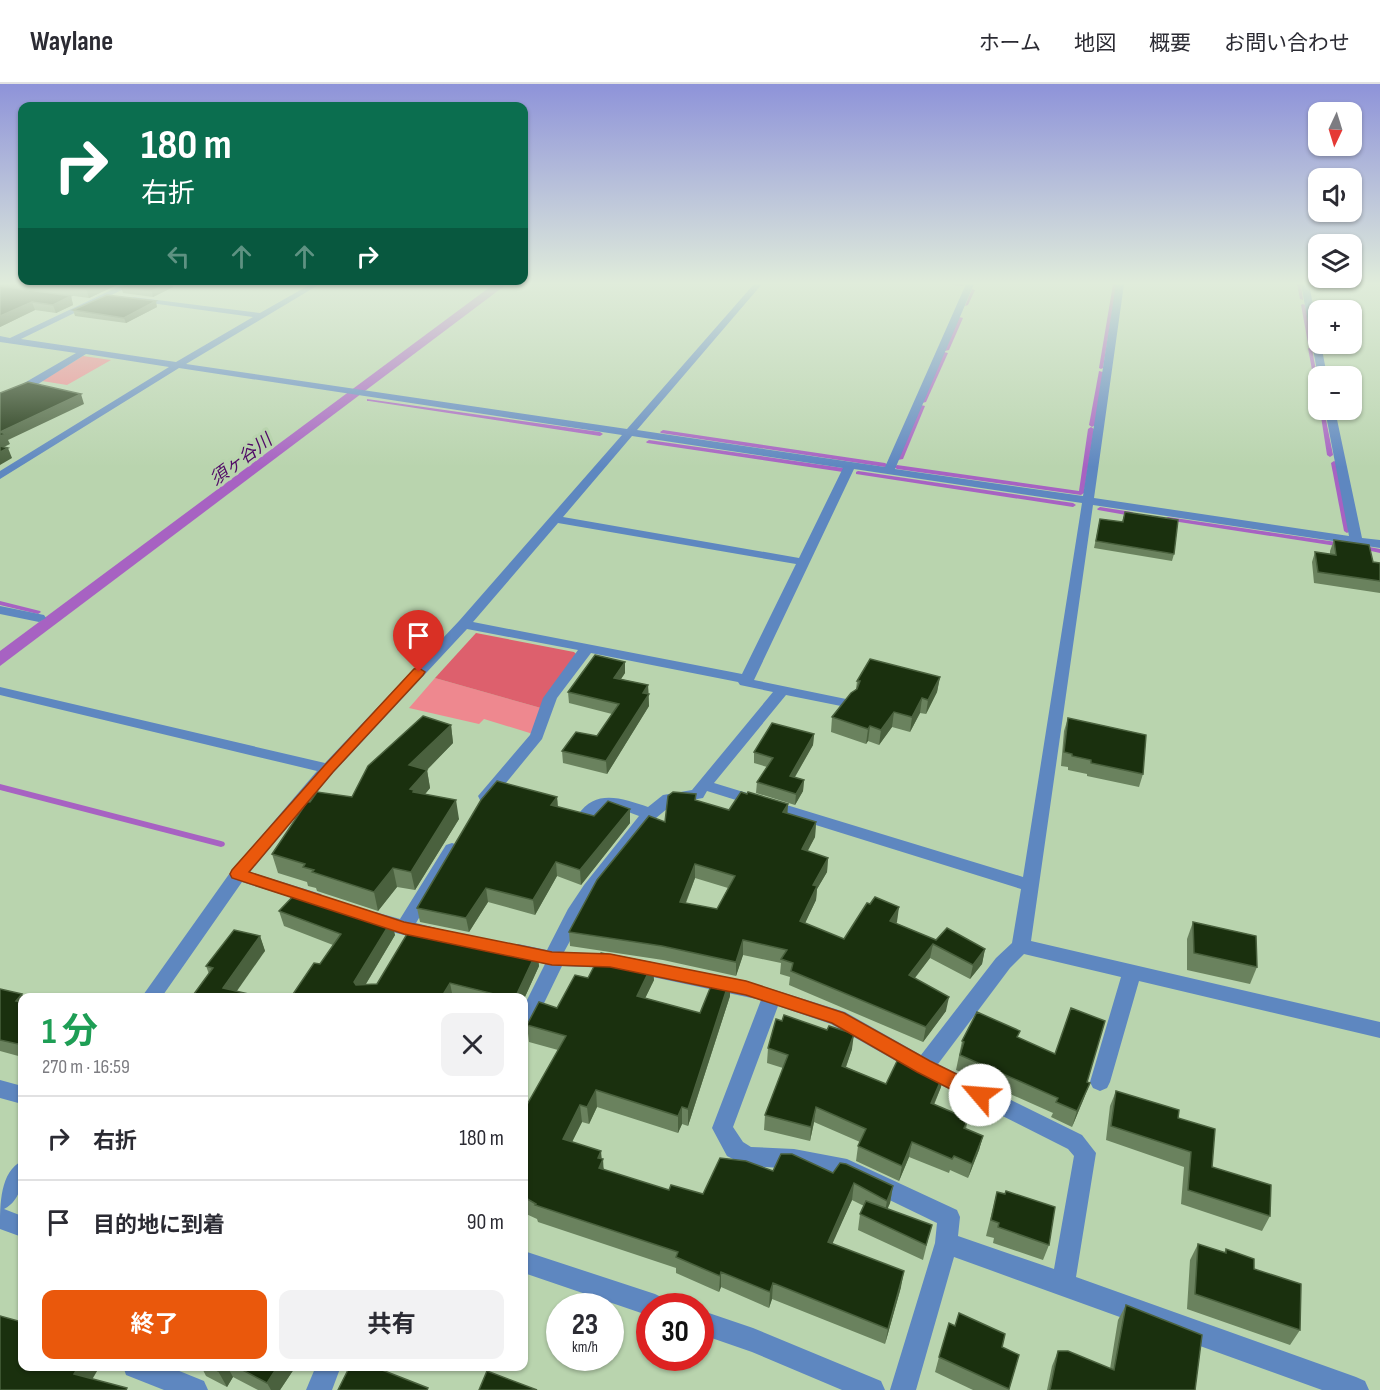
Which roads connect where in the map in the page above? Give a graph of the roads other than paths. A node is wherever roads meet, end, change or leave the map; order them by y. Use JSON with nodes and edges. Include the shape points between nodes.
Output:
{"nodes":[{"id":1,"x":44,"y":345,"type":"edge"},
{"id":2,"x":212,"y":345,"type":"edge"},
{"id":3,"x":705,"y":345,"type":"edge"},
{"id":4,"x":944,"y":345,"type":"edge"},
{"id":5,"x":1111,"y":345,"type":"edge"},
{"id":6,"x":1317,"y":345,"type":"edge"},
{"id":7,"x":85,"y":351,"type":"junction"},
{"id":8,"x":178,"y":365,"type":"junction"},
{"id":9,"x":1321,"y":366,"type":"edge"},
{"id":10,"x":0,"y":401,"type":"edge"},
{"id":11,"x":1332,"y":420,"type":"edge"},
{"id":12,"x":630,"y":432,"type":"junction"},
{"id":13,"x":850,"y":465,"type":"junction"},
{"id":14,"x":889,"y":471,"type":"junction"},
{"id":15,"x":0,"y":476,"type":"edge"},
{"id":16,"x":1088,"y":500,"type":"junction"},
{"id":17,"x":554,"y":519,"type":"junction"},
{"id":18,"x":1356,"y":540,"type":"junction"},
{"id":19,"x":1380,"y":544,"type":"edge"},
{"id":20,"x":803,"y":562,"type":"junction"},
{"id":21,"x":0,"y":610,"type":"edge"},
{"id":22,"x":39,"y":618,"type":"dead end"},
{"id":23,"x":464,"y":624,"type":"junction"},
{"id":24,"x":587,"y":648,"type":"junction"},
{"id":25,"x":747,"y":679,"type":"junction"},
{"id":26,"x":783,"y":689,"type":"junction"},
{"id":27,"x":0,"y":691,"type":"edge"},
{"id":28,"x":846,"y":703,"type":"edge"},
{"id":29,"x":328,"y":769,"type":"junction"},
{"id":30,"x":704,"y":785,"type":"junction"},
{"id":31,"x":478,"y":805,"type":"edge"},
{"id":32,"x":650,"y":814,"type":"junction"},
{"id":33,"x":586,"y":815,"type":"edge"},
{"id":34,"x":460,"y":836,"type":"edge"},
{"id":35,"x":238,"y":874,"type":"junction"},
{"id":36,"x":1030,"y":886,"type":"junction"},
{"id":37,"x":326,"y":903,"type":"edge"},
{"id":38,"x":360,"y":914,"type":"edge"},
{"id":39,"x":407,"y":929,"type":"junction"},
{"id":40,"x":446,"y":937,"type":"edge"},
{"id":41,"x":1021,"y":946,"type":"junction"},
{"id":42,"x":399,"y":949,"type":"edge"},
{"id":43,"x":505,"y":949,"type":"edge"},
{"id":44,"x":554,"y":959,"type":"junction"},
{"id":45,"x":1132,"y":972,"type":"junction"},
{"id":46,"x":154,"y":993,"type":"edge"},
{"id":47,"x":772,"y":996,"type":"junction"},
{"id":48,"x":528,"y":1014,"type":"edge"},
{"id":49,"x":1380,"y":1030,"type":"edge"},
{"id":50,"x":924,"y":1067,"type":"junction"},
{"id":51,"x":1100,"y":1082,"type":"dead end"},
{"id":52,"x":0,"y":1089,"type":"edge"},
{"id":53,"x":18,"y":1094,"type":"edge"},
{"id":54,"x":18,"y":1176,"type":"edge"},
{"id":55,"x":0,"y":1200,"type":"edge"},
{"id":56,"x":0,"y":1218,"type":"edge"},
{"id":57,"x":18,"y":1225,"type":"edge"},
{"id":58,"x":946,"y":1243,"type":"junction"},
{"id":59,"x":528,"y":1263,"type":"edge"},
{"id":60,"x":1064,"y":1284,"type":"junction"},
{"id":61,"x":636,"y":1300,"type":"edge"},
{"id":62,"x":714,"y":1327,"type":"edge"},
{"id":63,"x":148,"y":1371,"type":"edge"},
{"id":64,"x":327,"y":1371,"type":"edge"},
{"id":65,"x":195,"y":1390,"type":"edge"},
{"id":66,"x":319,"y":1390,"type":"edge"},
{"id":67,"x":872,"y":1390,"type":"edge"},
{"id":68,"x":903,"y":1390,"type":"edge"},
{"id":69,"x":1356,"y":1390,"type":"edge"}],
"edges":[{"from":1,"to":7,"type":"street"},
{"from":2,"to":8,"type":"street"},
{"from":3,"to":12,"type":"street"},
{"from":4,"to":14,"type":"street"},
{"from":5,"to":16,"type":"street"},
{"from":6,"to":9,"type":"street"},
{"from":7,"to":8,"type":"street"},
{"from":7,"to":10,"type":"street"},
{"from":8,"to":12,"type":"street"},
{"from":8,"to":15,"type":"street"},
{"from":11,"to":18,"type":"street"},
{"from":12,"to":13,"type":"street"},
{"from":12,"to":17,"type":"street"},
{"from":13,"to":14,"type":"street"},
{"from":13,"to":20,"type":"street"},
{"from":14,"to":16,"type":"street"},
{"from":16,"to":18,"type":"street"},
{"from":16,"to":36,"type":"street"},
{"from":17,"to":20,"type":"street"},
{"from":17,"to":23,"type":"street"},
{"from":18,"to":19,"type":"street"},
{"from":20,"to":25,"type":"street"},
{"from":21,"to":22,"type":"street"},
{"from":23,"to":24,"type":"street"},
{"from":23,"to":29,"type":"street"},
{"from":24,"to":25,"type":"street"},
{"from":24,"to":31,"type":"street","via":[[550,698],[537,736]]},
{"from":25,"to":26,"type":"street"},
{"from":26,"to":28,"type":"street"},
{"from":26,"to":30,"type":"street"},
{"from":27,"to":29,"type":"street"},
{"from":29,"to":35,"type":"street"},
{"from":30,"to":32,"type":"street","via":[[697,794],[669,799]]},
{"from":30,"to":36,"type":"street"},
{"from":32,"to":33,"type":"street","via":[[616,802],[603,802]]},
{"from":32,"to":44,"type":"street","via":[[590,888],[573,914]]},
{"from":34,"to":39,"type":"street"},
{"from":35,"to":37,"type":"street"},
{"from":35,"to":46,"type":"street"},
{"from":36,"to":41,"type":"street"},
{"from":38,"to":39,"type":"street"},
{"from":39,"to":40,"type":"street"},
{"from":39,"to":42,"type":"street"},
{"from":41,"to":45,"type":"street"},
{"from":41,"to":50,"type":"street","via":[[1003,963]]},
{"from":43,"to":44,"type":"street"},
{"from":44,"to":47,"type":"street","via":[[610,961]]},
{"from":44,"to":48,"type":"street"},
{"from":45,"to":49,"type":"street"},
{"from":45,"to":51,"type":"street"},
{"from":47,"to":50,"type":"street","via":[[838,1018]]},
{"from":47,"to":58,"type":"street","via":[[722,1128],[735,1149],[749,1156],[847,1168],[949,1217]]},
{"from":50,"to":60,"type":"street","via":[[1075,1142],[1085,1153]]},
{"from":52,"to":53,"type":"street"},
{"from":54,"to":55,"type":"street"},
{"from":56,"to":57,"type":"street"},
{"from":58,"to":60,"type":"street"},
{"from":58,"to":68,"type":"street"},
{"from":59,"to":61,"type":"street"},
{"from":60,"to":69,"type":"street"},
{"from":62,"to":67,"type":"street"},
{"from":63,"to":65,"type":"street"},
{"from":64,"to":66,"type":"street"}]}
